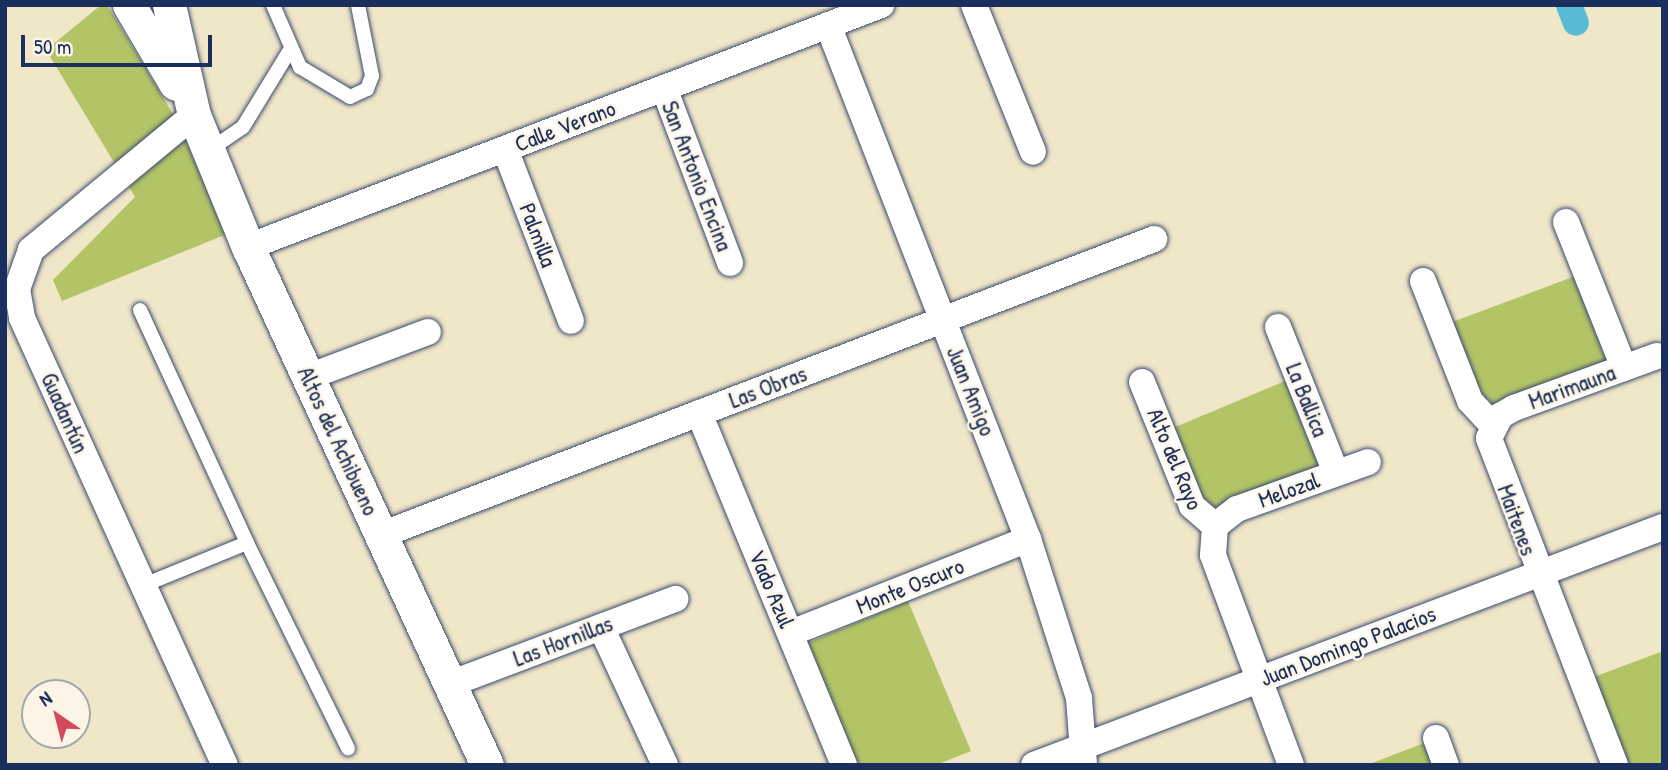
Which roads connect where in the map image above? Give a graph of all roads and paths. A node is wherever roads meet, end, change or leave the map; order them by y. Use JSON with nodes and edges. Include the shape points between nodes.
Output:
{"nodes":[{"id":1,"x":129,"y":5,"type":"edge"},
{"id":2,"x":169,"y":5,"type":"edge"},
{"id":3,"x":273,"y":5,"type":"edge"},
{"id":4,"x":358,"y":5,"type":"edge"},
{"id":5,"x":881,"y":5,"type":"edge"},
{"id":6,"x":974,"y":5,"type":"edge"},
{"id":7,"x":828,"y":25,"type":"junction"},
{"id":8,"x":290,"y":50,"type":"junction"},
{"id":9,"x":664,"y":88,"type":"junction"},
{"id":10,"x":194,"y":115,"type":"junction"},
{"id":11,"x":505,"y":149,"type":"junction"},
{"id":12,"x":208,"y":151,"type":"junction"},
{"id":13,"x":1033,"y":152,"type":"dead end"},
{"id":14,"x":1566,"y":222,"type":"dead end"},
{"id":15,"x":1154,"y":239,"type":"dead end"},
{"id":16,"x":248,"y":247,"type":"junction"},
{"id":17,"x":730,"y":263,"type":"dead end"},
{"id":18,"x":1423,"y":281,"type":"dead end"},
{"id":19,"x":140,"y":310,"type":"dead end"},
{"id":20,"x":570,"y":321,"type":"dead end"},
{"id":21,"x":942,"y":321,"type":"junction"},
{"id":22,"x":1278,"y":327,"type":"dead end"},
{"id":23,"x":428,"y":332,"type":"dead end"},
{"id":24,"x":1657,"y":356,"type":"dead end"},
{"id":25,"x":1624,"y":368,"type":"junction"},
{"id":26,"x":308,"y":377,"type":"junction"},
{"id":27,"x":1142,"y":382,"type":"dead end"},
{"id":28,"x":699,"y":413,"type":"junction"},
{"id":29,"x":1493,"y":426,"type":"junction"},
{"id":30,"x":1368,"y":462,"type":"dead end"},
{"id":31,"x":1336,"y":473,"type":"junction"},
{"id":32,"x":1215,"y":526,"type":"junction"},
{"id":33,"x":1663,"y":527,"type":"edge"},
{"id":34,"x":381,"y":535,"type":"junction"},
{"id":35,"x":1028,"y":539,"type":"junction"},
{"id":36,"x":247,"y":543,"type":"junction"},
{"id":37,"x":1538,"y":575,"type":"junction"},
{"id":38,"x":144,"y":585,"type":"junction"},
{"id":39,"x":675,"y":599,"type":"dead end"},
{"id":40,"x":601,"y":626,"type":"junction"},
{"id":41,"x":791,"y":633,"type":"junction"},
{"id":42,"x":1258,"y":680,"type":"junction"},
{"id":43,"x":450,"y":684,"type":"junction"},
{"id":44,"x":1436,"y":738,"type":"dead end"},
{"id":45,"x":348,"y":748,"type":"dead end"},
{"id":46,"x":1084,"y":755,"type":"edge"},
{"id":47,"x":225,"y":765,"type":"edge"},
{"id":48,"x":487,"y":765,"type":"edge"},
{"id":49,"x":665,"y":765,"type":"edge"},
{"id":50,"x":844,"y":765,"type":"edge"},
{"id":51,"x":1034,"y":765,"type":"edge"},
{"id":52,"x":1291,"y":765,"type":"edge"},
{"id":53,"x":1446,"y":765,"type":"edge"},
{"id":54,"x":1615,"y":765,"type":"edge"}],
"edges":[{"from":1,"to":10,"type":"street","name":"Altos del Achibueno"},
{"from":2,"to":10,"type":"street","name":"Altos del Achibueno"},
{"from":3,"to":8,"type":"lane"},
{"from":4,"to":8,"type":"lane","via":[[371,56],[367,89],[339,96],[313,80]]},
{"from":5,"to":7,"type":"street","name":"Calle Verano"},
{"from":6,"to":13,"type":"street"},
{"from":7,"to":9,"type":"street","name":"Calle Verano"},
{"from":7,"to":21,"type":"street","name":"Juan Amigo"},
{"from":8,"to":12,"type":"lane","via":[[243,127]]},
{"from":9,"to":11,"type":"street","name":"Calle Verano"},
{"from":9,"to":17,"type":"street","name":"San Antonio Encina"},
{"from":10,"to":12,"type":"street","name":"Altos del Achibueno"},
{"from":10,"to":38,"type":"street","name":"Guadantún","via":[[32,250],[17,289],[22,318]]},
{"from":11,"to":16,"type":"street","name":"Calle Verano"},
{"from":11,"to":20,"type":"street","name":"Palmilla"},
{"from":12,"to":16,"type":"street","name":"Altos del Achibueno"},
{"from":14,"to":25,"type":"street"},
{"from":15,"to":21,"type":"street","name":"Las Obras"},
{"from":16,"to":26,"type":"street","name":"Altos del Achibueno"},
{"from":18,"to":29,"type":"street","via":[[1469,401]]},
{"from":19,"to":36,"type":"lane"},
{"from":21,"to":28,"type":"street","name":"Las Obras"},
{"from":21,"to":35,"type":"street","name":"Juan Amigo"},
{"from":22,"to":31,"type":"street","name":"La Ballica"},
{"from":23,"to":26,"type":"street"},
{"from":24,"to":25,"type":"street","name":"Marimauna"},
{"from":25,"to":29,"type":"street","name":"Marimauna","via":[[1514,408]]},
{"from":26,"to":34,"type":"street","name":"Altos del Achibueno"},
{"from":27,"to":32,"type":"street","name":"Alto del Rayo","via":[[1192,506]]},
{"from":28,"to":34,"type":"street","name":"Las Obras"},
{"from":28,"to":41,"type":"street","name":"Vado Azul"},
{"from":29,"to":37,"type":"street","name":"Maitenes","via":[[1492,451]]},
{"from":30,"to":31,"type":"street","name":"Melozal"},
{"from":31,"to":32,"type":"street","name":"Melozal","via":[[1237,509]]},
{"from":32,"to":42,"type":"street","name":"Alto del Rayo","via":[[1213,555]]},
{"from":33,"to":37,"type":"street","name":"Juan Domingo Palacios"},
{"from":34,"to":43,"type":"street","name":"Altos del Achibueno"},
{"from":35,"to":41,"type":"street","name":"Monte Oscuro"},
{"from":35,"to":46,"type":"street","name":"Juan Amigo","via":[[1069,656]]},
{"from":36,"to":38,"type":"lane"},
{"from":36,"to":45,"type":"lane"},
{"from":37,"to":42,"type":"street","name":"Juan Domingo Palacios"},
{"from":37,"to":54,"type":"street","name":"Maitenes"},
{"from":38,"to":47,"type":"street","name":"Guadantún"},
{"from":39,"to":40,"type":"street","name":"Las Hornillas"},
{"from":40,"to":43,"type":"street","name":"Las Hornillas"},
{"from":40,"to":49,"type":"street"},
{"from":41,"to":50,"type":"street","name":"Vado Azul"},
{"from":42,"to":46,"type":"street","name":"Juan Domingo Palacios"},
{"from":42,"to":52,"type":"street","name":"Alto del Rayo"},
{"from":43,"to":48,"type":"street","name":"Altos del Achibueno"},
{"from":44,"to":53,"type":"street"},
{"from":46,"to":51,"type":"street","name":"Juan Domingo Palacios"}]}
